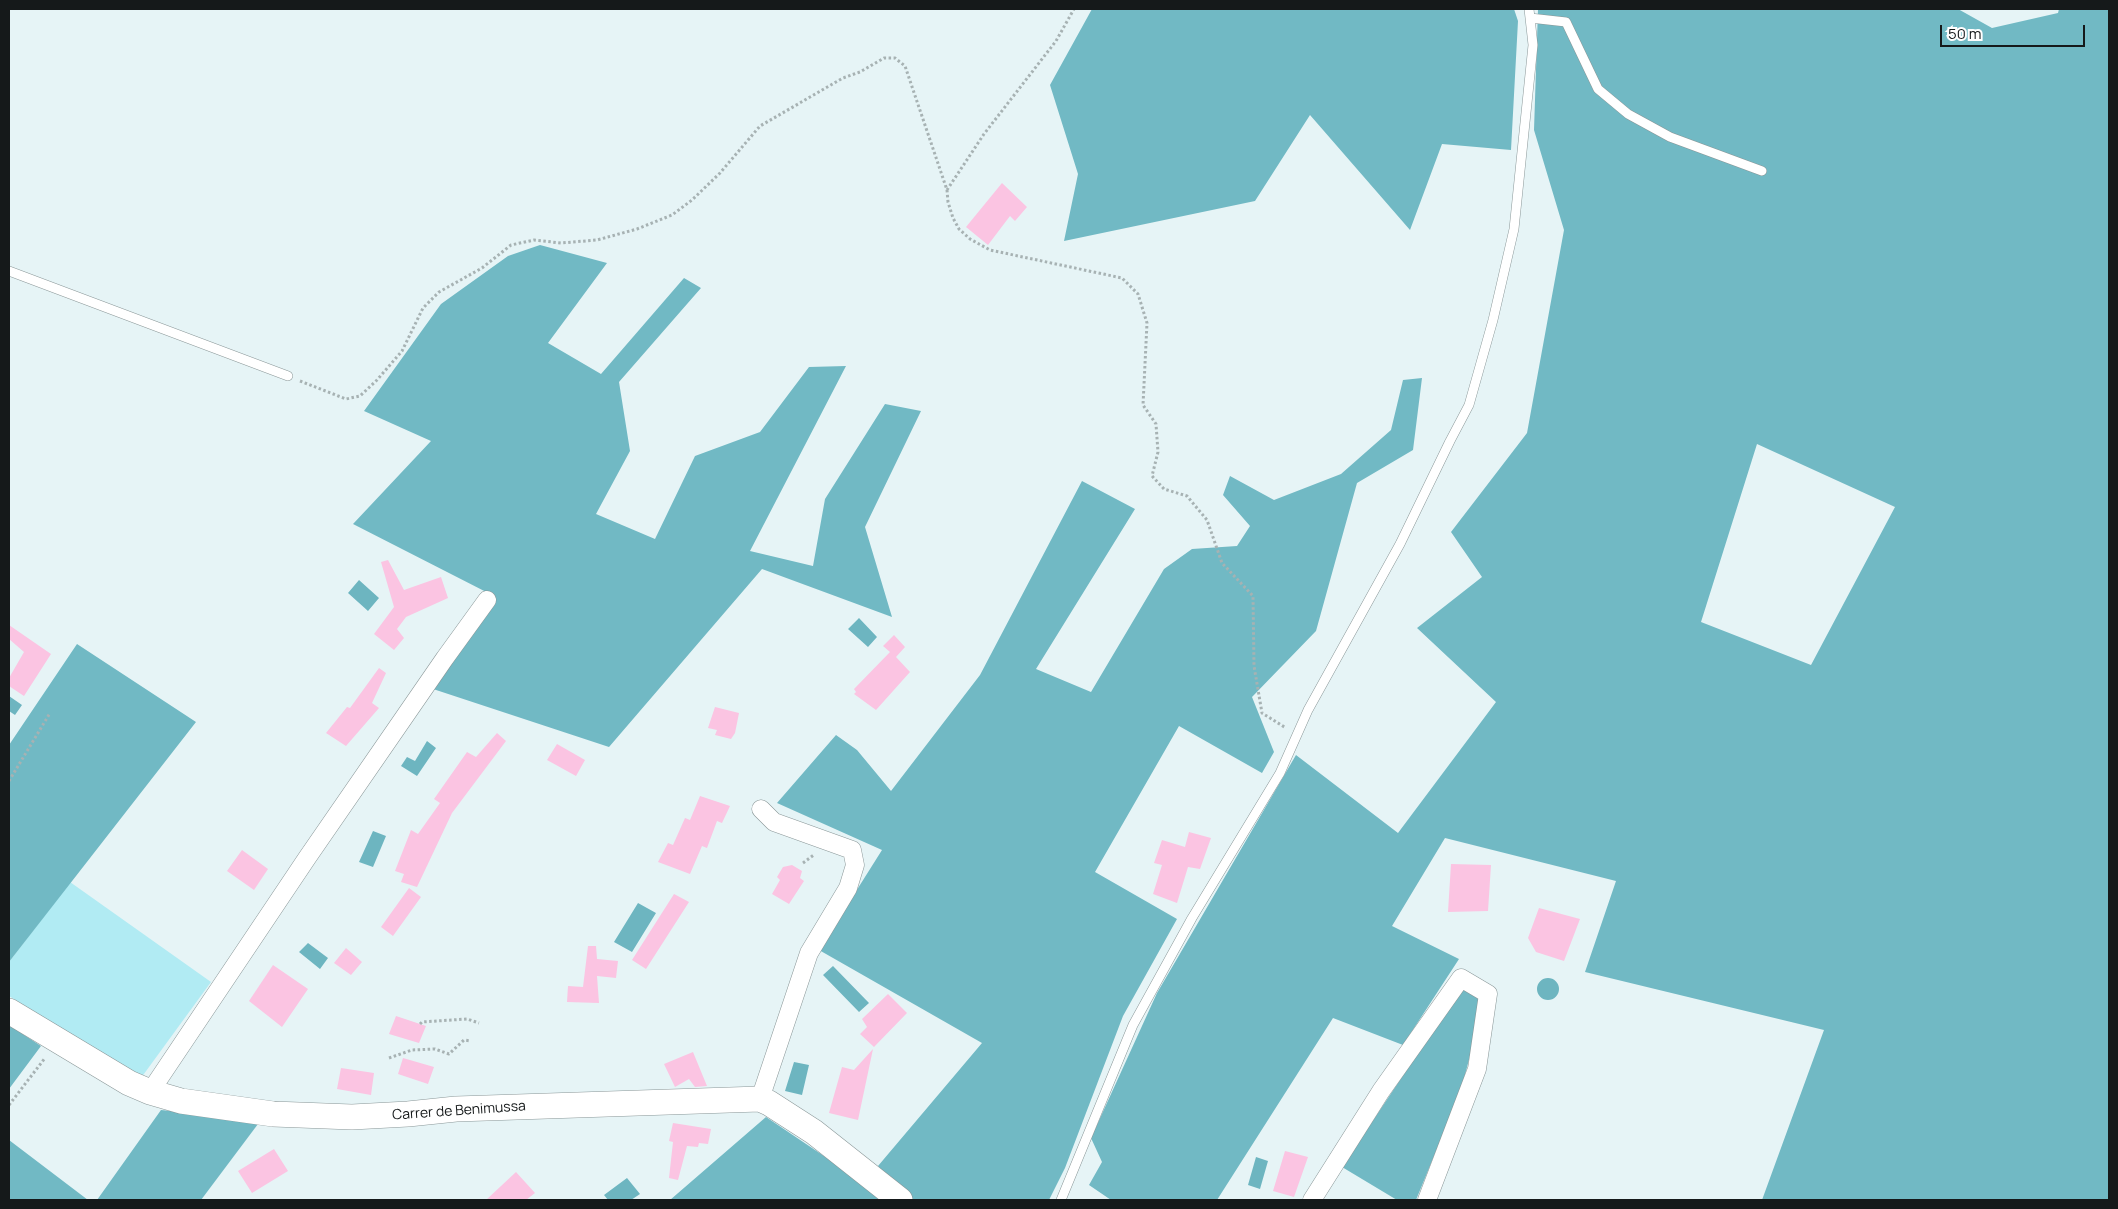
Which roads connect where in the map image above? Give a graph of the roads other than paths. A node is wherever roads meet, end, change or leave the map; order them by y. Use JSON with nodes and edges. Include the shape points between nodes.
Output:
{"nodes":[{"id":1,"x":1530,"y":13,"type":"edge"},
{"id":2,"x":1762,"y":171,"type":"dead end"},
{"id":3,"x":9,"y":271,"type":"edge"},
{"id":4,"x":288,"y":376,"type":"road end"},
{"id":5,"x":487,"y":600,"type":"dead end"},
{"id":6,"x":761,"y":809,"type":"dead end"},
{"id":7,"x":9,"y":1011,"type":"edge"},
{"id":8,"x":150,"y":1092,"type":"junction"},
{"id":9,"x":760,"y":1099,"type":"junction"},
{"id":10,"x":900,"y":1200,"type":"edge"},
{"id":11,"x":1061,"y":1200,"type":"edge"},
{"id":12,"x":1312,"y":1200,"type":"edge"},
{"id":13,"x":1427,"y":1200,"type":"edge"}],
"edges":[{"from":1,"to":2,"type":"lane","via":[[1566,22],[1598,89],[1628,114],[1670,137]]},
{"from":1,"to":11,"type":"lane","via":[[1533,45],[1514,229],[1470,405],[1400,544],[1308,710],[1280,773],[1192,918],[1133,1025]]},
{"from":3,"to":4,"type":"lane"},
{"from":5,"to":8,"type":"street","via":[[306,858]]},
{"from":6,"to":9,"type":"street","via":[[774,822],[852,850],[855,865],[848,888],[809,953]]},
{"from":7,"to":8,"type":"street","name":"Carrer de Benimussa","via":[[129,1083]]},
{"from":8,"to":9,"type":"street","name":"Carrer de Benimussa","via":[[272,1114],[352,1117],[456,1109]]},
{"from":9,"to":10,"type":"street","name":"Carrer de Benimussa","via":[[814,1132]]},
{"from":12,"to":13,"type":"street","via":[[1381,1091],[1461,978],[1488,994],[1477,1069]]}]}
